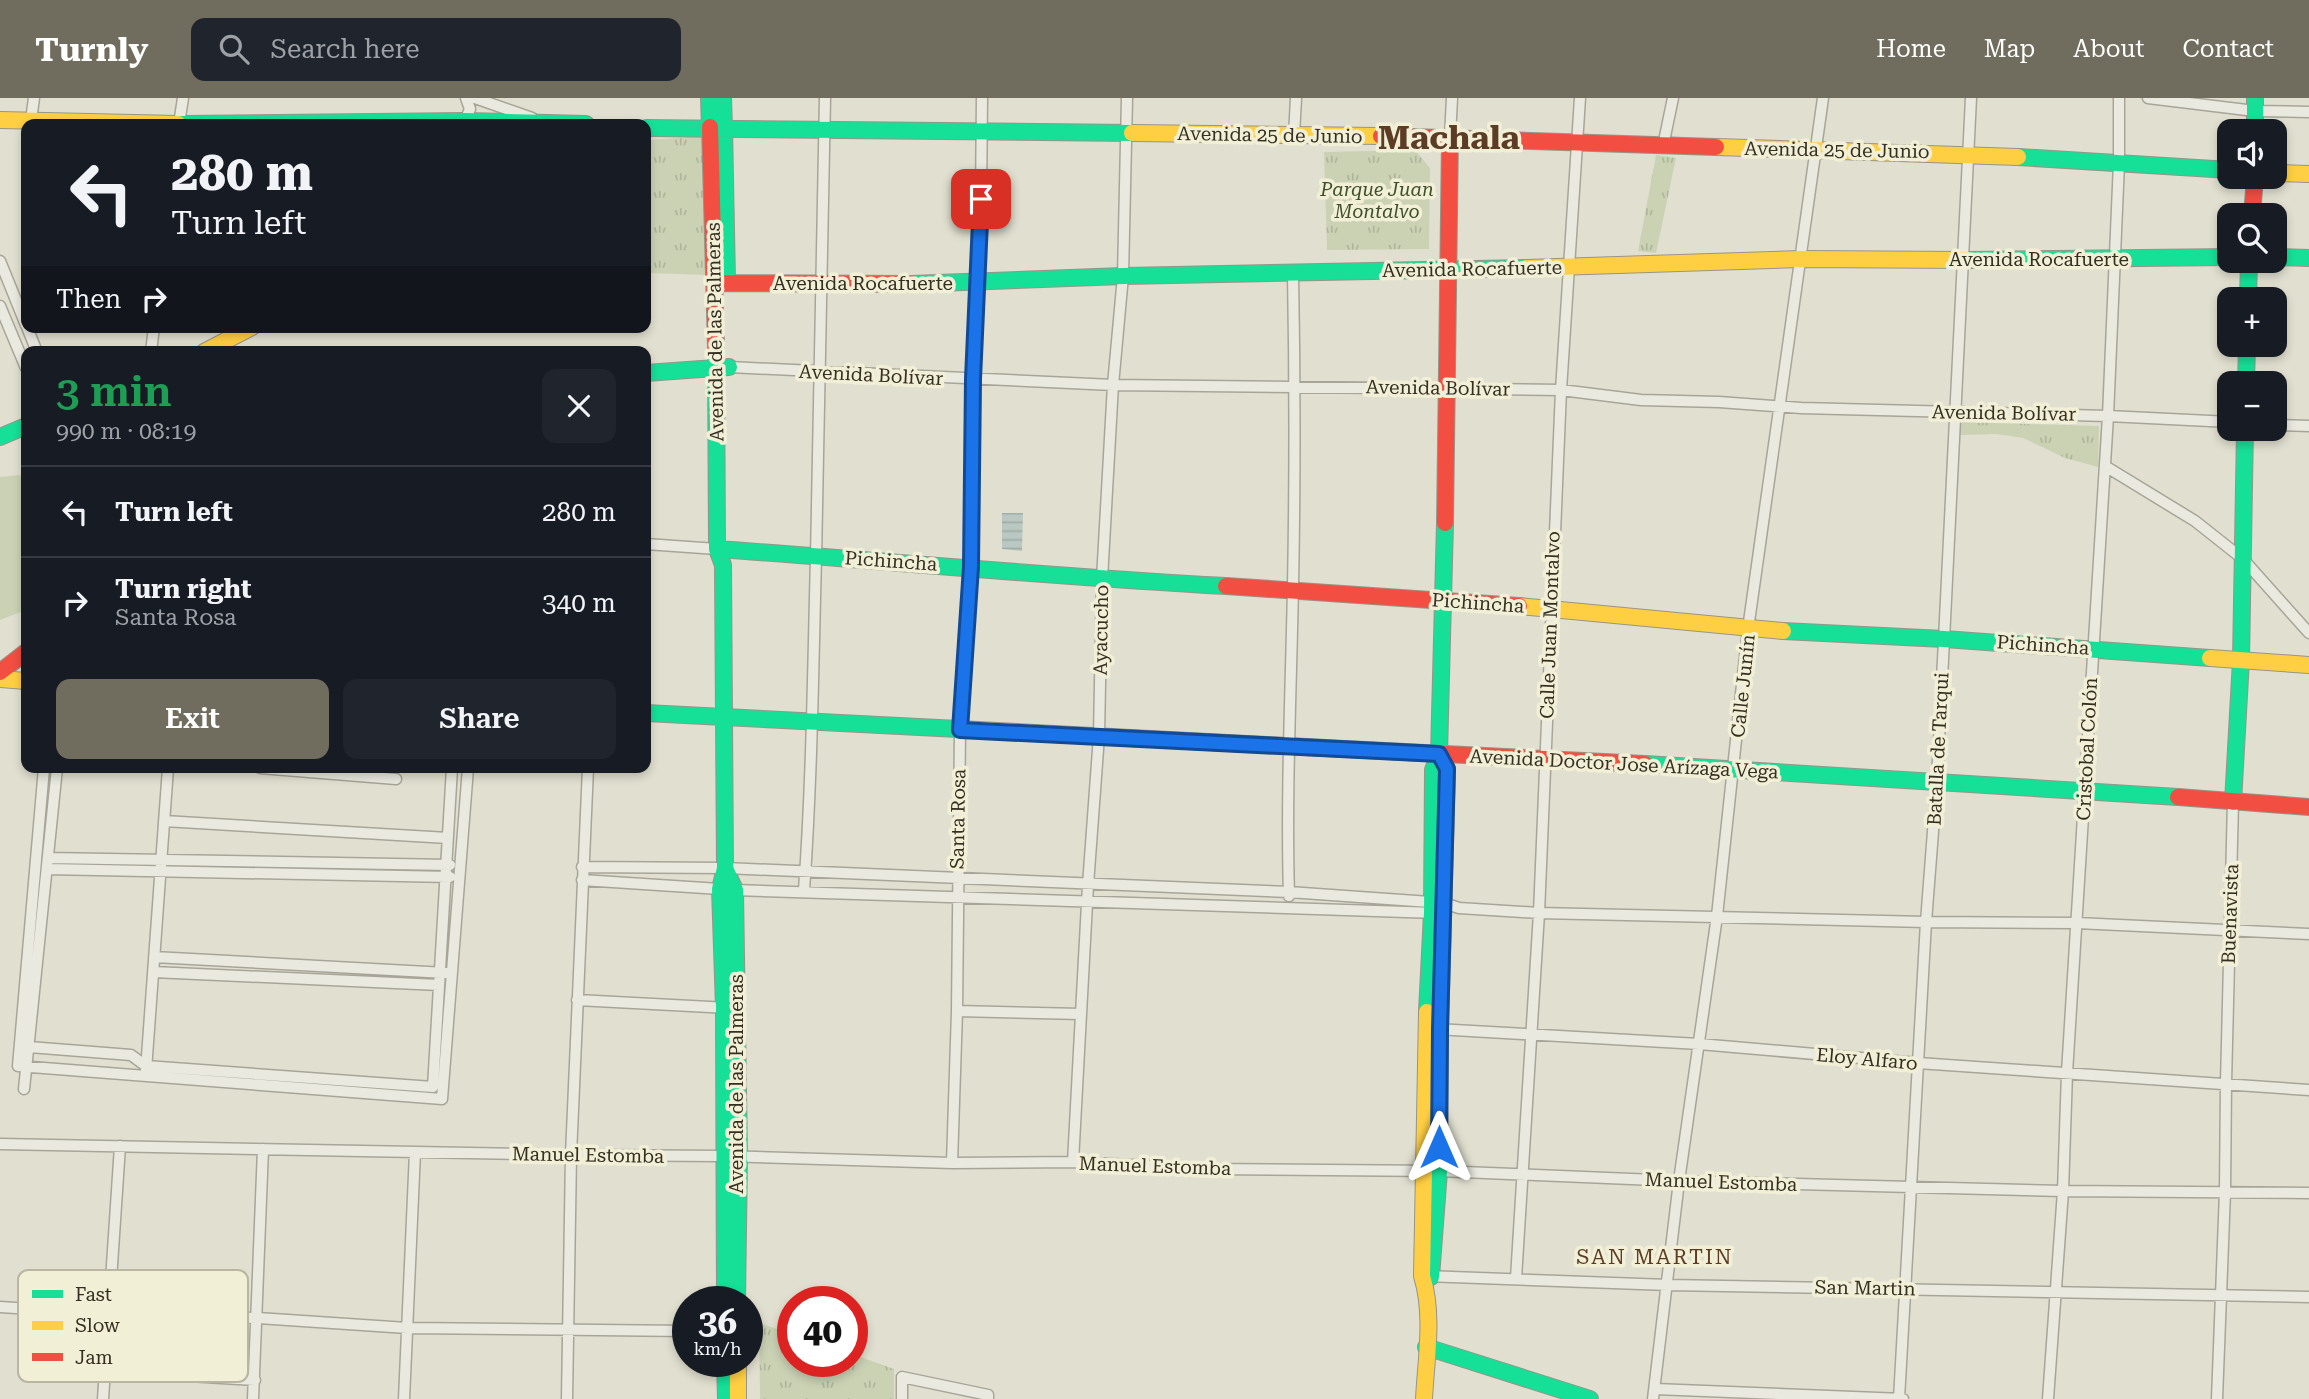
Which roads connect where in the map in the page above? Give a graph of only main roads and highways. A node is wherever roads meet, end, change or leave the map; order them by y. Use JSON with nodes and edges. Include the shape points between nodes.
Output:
{"nodes":[{"id":1,"x":709,"y":98,"type":"edge"},
{"id":2,"x":723,"y":98,"type":"edge"},
{"id":3,"x":0,"y":120,"type":"edge"},
{"id":4,"x":21,"y":120,"type":"edge"},
{"id":5,"x":717,"y":127,"type":"junction"},
{"id":6,"x":651,"y":128,"type":"edge"},
{"id":7,"x":1450,"y":137,"type":"junction"},
{"id":8,"x":2217,"y":169,"type":"edge"},
{"id":9,"x":2287,"y":173,"type":"edge"},
{"id":10,"x":2309,"y":174,"type":"edge"},
{"id":11,"x":2217,"y":257,"type":"edge"},
{"id":12,"x":2287,"y":257,"type":"edge"},
{"id":13,"x":2309,"y":258,"type":"edge"},
{"id":14,"x":1448,"y":270,"type":"junction"},
{"id":15,"x":721,"y":283,"type":"junction"},
{"id":16,"x":240,"y":333,"type":"edge"},
{"id":17,"x":216,"y":346,"type":"edge"},
{"id":18,"x":723,"y":367,"type":"junction"},
{"id":19,"x":651,"y":373,"type":"edge"},
{"id":20,"x":21,"y":428,"type":"edge"},
{"id":21,"x":0,"y":437,"type":"edge"},
{"id":22,"x":2245,"y":441,"type":"edge"},
{"id":23,"x":723,"y":555,"type":"junction"},
{"id":24,"x":1443,"y":601,"type":"junction"},
{"id":25,"x":21,"y":656,"type":"edge"},
{"id":26,"x":2241,"y":660,"type":"junction"},
{"id":27,"x":2309,"y":666,"type":"edge"},
{"id":28,"x":0,"y":672,"type":"edge"},
{"id":29,"x":0,"y":679,"type":"edge"},
{"id":30,"x":21,"y":681,"type":"edge"},
{"id":31,"x":651,"y":713,"type":"edge"},
{"id":32,"x":724,"y":717,"type":"junction"},
{"id":33,"x":1439,"y":754,"type":"junction"},
{"id":34,"x":2234,"y":802,"type":"junction"},
{"id":35,"x":2309,"y":807,"type":"edge"},
{"id":36,"x":731,"y":1156,"type":"junction"},
{"id":37,"x":725,"y":1286,"type":"edge"},
{"id":38,"x":737,"y":1286,"type":"edge"},
{"id":39,"x":1426,"y":1347,"type":"junction"},
{"id":40,"x":725,"y":1377,"type":"edge"},
{"id":41,"x":738,"y":1377,"type":"edge"},
{"id":42,"x":726,"y":1399,"type":"edge"},
{"id":43,"x":738,"y":1399,"type":"edge"},
{"id":44,"x":1424,"y":1399,"type":"edge"},
{"id":45,"x":1590,"y":1399,"type":"edge"}],
"edges":[{"from":1,"to":5,"type":"main road","name":"Avenida de las Palmeras"},
{"from":2,"to":5,"type":"main road","name":"Avenida de las Palmeras"},
{"from":3,"to":4,"type":"main road"},
{"from":5,"to":6,"type":"main road","name":"Avenida 25 de Junio"},
{"from":5,"to":7,"type":"main road","name":"Avenida 25 de Junio"},
{"from":5,"to":15,"type":"main road","name":"Avenida de las Palmeras"},
{"from":7,"to":8,"type":"main road","name":"Avenida 25 de Junio","via":[[1968,154]]},
{"from":7,"to":14,"type":"main road"},
{"from":9,"to":10,"type":"main road"},
{"from":11,"to":14,"type":"main road","name":"Avenida Rocafuerte","via":[[1800,259]]},
{"from":12,"to":13,"type":"main road"},
{"from":14,"to":15,"type":"main road","name":"Avenida Rocafuerte","via":[[820,285]]},
{"from":14,"to":24,"type":"main road"},
{"from":15,"to":18,"type":"main road","name":"Avenida de las Palmeras"},
{"from":16,"to":17,"type":"main road"},
{"from":18,"to":19,"type":"main road","name":"Avenida Bolívar"},
{"from":18,"to":23,"type":"main road","name":"Avenida de las Palmeras"},
{"from":20,"to":21,"type":"main road"},
{"from":22,"to":26,"type":"main road","name":"Buenavista"},
{"from":23,"to":24,"type":"main road","name":"Pichincha","via":[[816,556]]},
{"from":23,"to":32,"type":"main road","name":"Avenida de las Palmeras"},
{"from":24,"to":26,"type":"main road","name":"Pichincha","via":[[1748,629]]},
{"from":24,"to":33,"type":"main road"},
{"from":25,"to":28,"type":"main road"},
{"from":26,"to":27,"type":"main road","name":"Pichincha"},
{"from":26,"to":34,"type":"main road","name":"Buenavista"},
{"from":29,"to":30,"type":"main road"},
{"from":31,"to":32,"type":"main road","name":"Avenida Doctor Jose Arízaga Vega"},
{"from":32,"to":33,"type":"main road","name":"Avenida Doctor Jose Arízaga Vega"},
{"from":32,"to":36,"type":"main road","name":"Avenida de las Palmeras"},
{"from":33,"to":34,"type":"main road","name":"Avenida Doctor Jose Arízaga Vega"},
{"from":33,"to":39,"type":"main road","via":[[1433,770],[1442,908],[1433,1029]]},
{"from":34,"to":35,"type":"main road","name":"Avenida Doctor Jose Arízaga Vega"},
{"from":36,"to":37,"type":"main road","name":"Avenida de las Palmeras"},
{"from":36,"to":38,"type":"main road","name":"Avenida de las Palmeras"},
{"from":39,"to":44,"type":"main road"},
{"from":39,"to":45,"type":"main road"},
{"from":40,"to":42,"type":"main road"},
{"from":41,"to":43,"type":"main road"}]}
